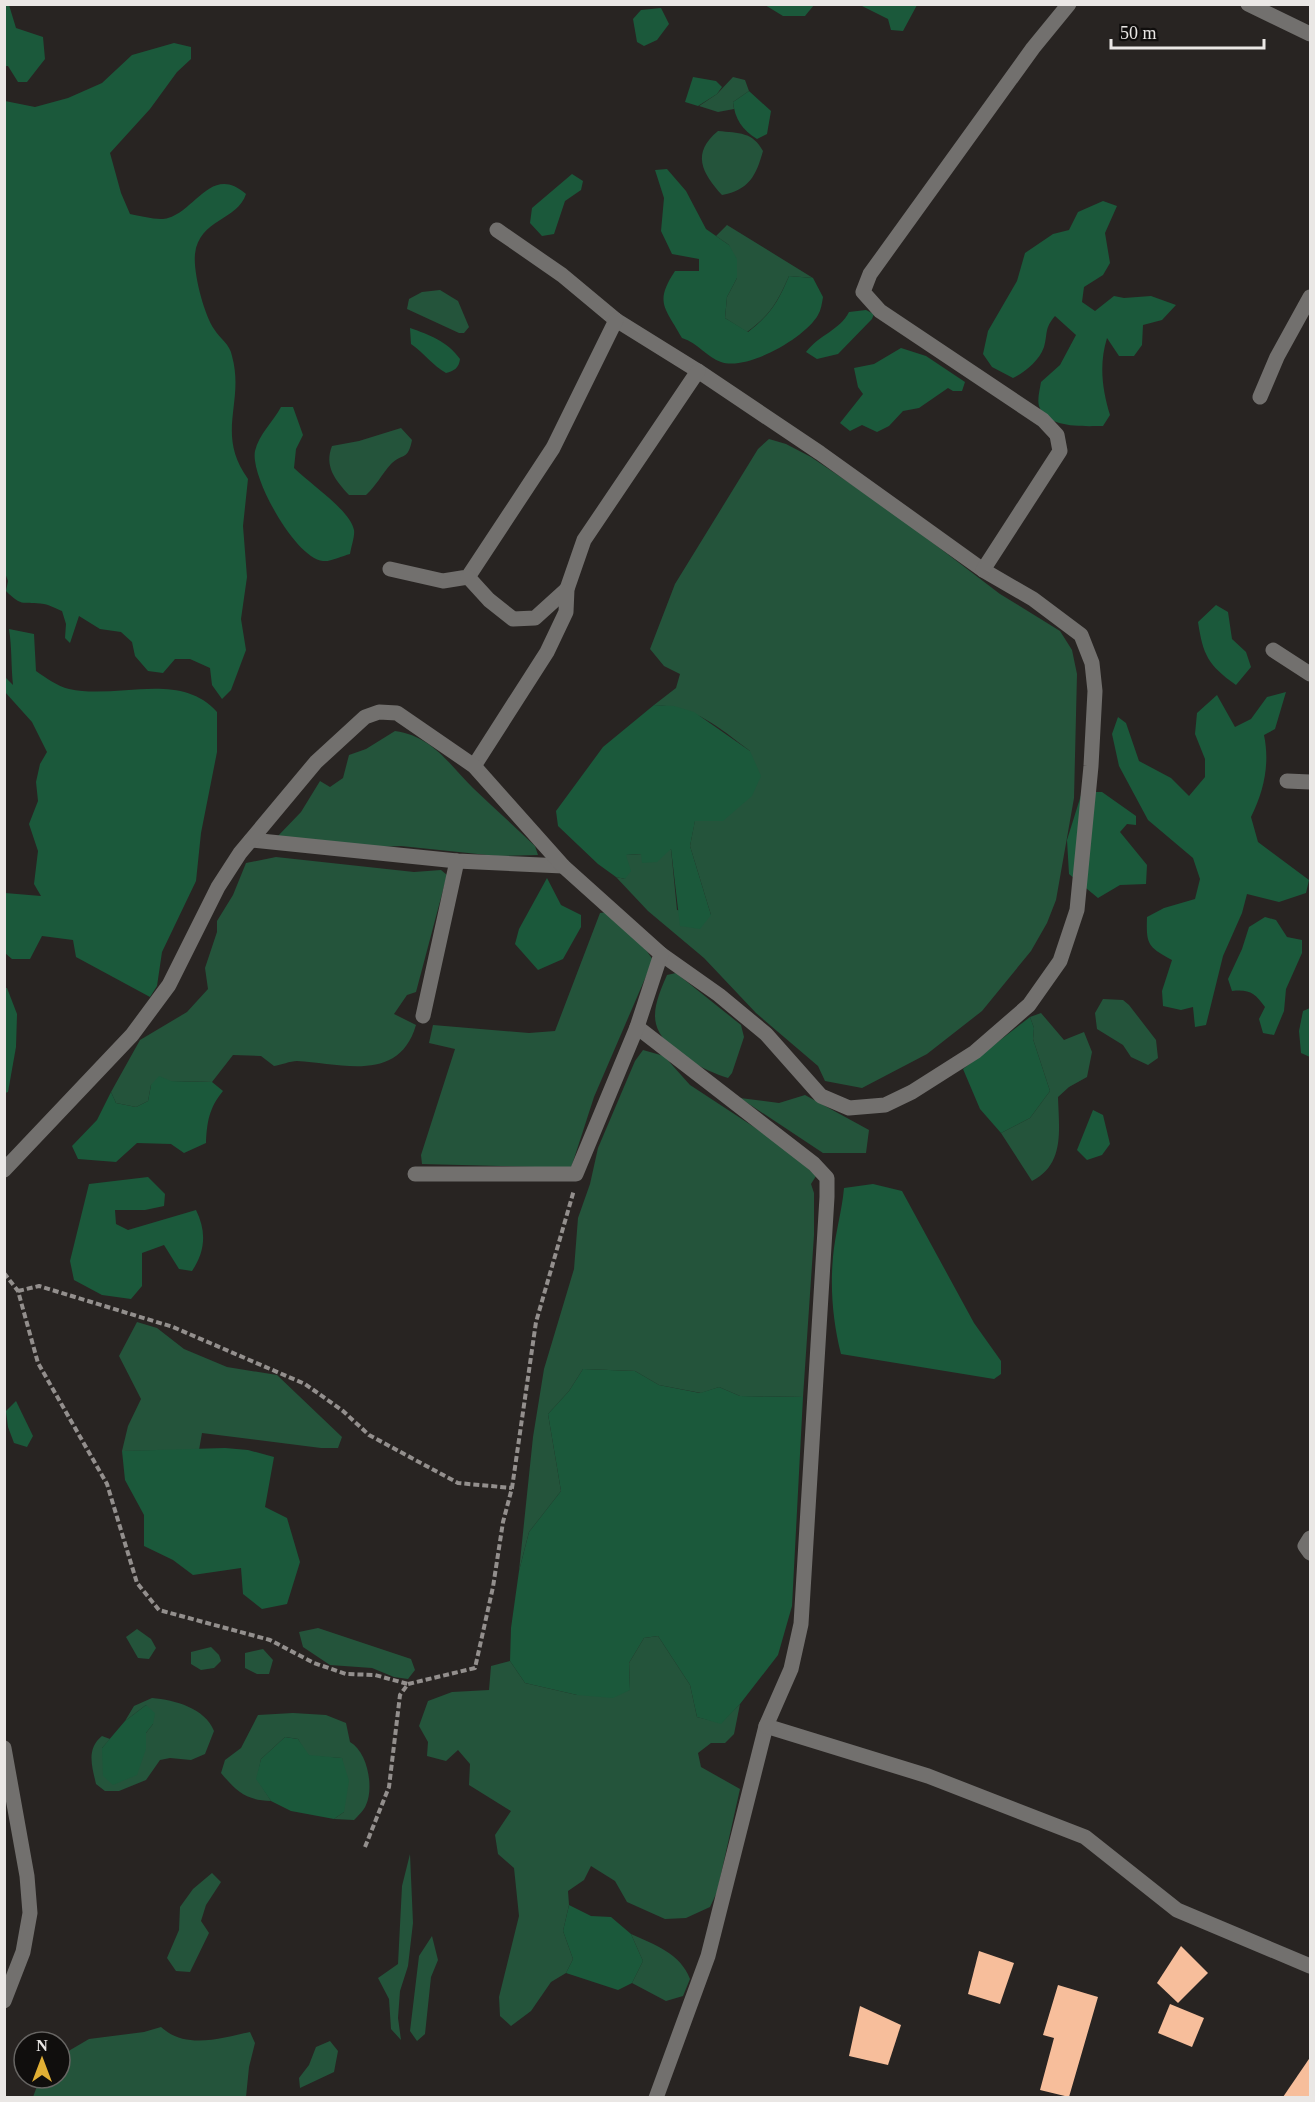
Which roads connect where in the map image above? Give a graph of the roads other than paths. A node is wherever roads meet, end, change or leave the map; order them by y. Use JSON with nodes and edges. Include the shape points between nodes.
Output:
{"nodes":[{"id":1,"x":1069,"y":4,"type":"edge"},
{"id":2,"x":1248,"y":4,"type":"edge"},
{"id":3,"x":1311,"y":34,"type":"edge"},
{"id":4,"x":497,"y":230,"type":"dead end"},
{"id":5,"x":1311,"y":297,"type":"edge"},
{"id":6,"x":616,"y":320,"type":"junction"},
{"id":7,"x":698,"y":371,"type":"junction"},
{"id":8,"x":1260,"y":397,"type":"dead end"},
{"id":9,"x":390,"y":568,"type":"dead end"},
{"id":10,"x":983,"y":570,"type":"junction"},
{"id":11,"x":468,"y":577,"type":"junction"},
{"id":12,"x":567,"y":589,"type":"junction"},
{"id":13,"x":1273,"y":650,"type":"dead end"},
{"id":14,"x":1311,"y":674,"type":"edge"},
{"id":15,"x":474,"y":766,"type":"junction"},
{"id":16,"x":1287,"y":781,"type":"dead end"},
{"id":17,"x":1311,"y":782,"type":"edge"},
{"id":18,"x":251,"y":840,"type":"junction"},
{"id":19,"x":457,"y":861,"type":"junction"},
{"id":20,"x":563,"y":866,"type":"junction"},
{"id":21,"x":661,"y":954,"type":"junction"},
{"id":22,"x":423,"y":1016,"type":"dead end"},
{"id":23,"x":637,"y":1027,"type":"junction"},
{"id":24,"x":4,"y":1170,"type":"edge"},
{"id":25,"x":415,"y":1174,"type":"dead end"},
{"id":26,"x":1311,"y":1538,"type":"edge"},
{"id":27,"x":1311,"y":1553,"type":"edge"},
{"id":28,"x":766,"y":1726,"type":"junction"},
{"id":29,"x":4,"y":1748,"type":"edge"},
{"id":30,"x":1311,"y":1966,"type":"edge"},
{"id":31,"x":4,"y":2001,"type":"edge"},
{"id":32,"x":656,"y":2097,"type":"edge"}],
"edges":[{"from":1,"to":10,"type":"street","via":[[870,274],[863,292],[880,311],[1043,420],[1057,435],[1060,451],[1050,470]]},
{"from":2,"to":3,"type":"street"},
{"from":4,"to":6,"type":"street","via":[[562,275]]},
{"from":5,"to":8,"type":"street"},
{"from":6,"to":7,"type":"street"},
{"from":6,"to":11,"type":"street","via":[[553,448]]},
{"from":7,"to":10,"type":"street"},
{"from":7,"to":12,"type":"street","via":[[584,540]]},
{"from":9,"to":11,"type":"street","via":[[443,581]]},
{"from":10,"to":21,"type":"street","via":[[1033,599],[1081,635],[1092,663],[1095,691],[1077,910],[1060,961],[1029,1005],[975,1052],[912,1092],[885,1105],[849,1108],[821,1096],[766,1034]]},
{"from":11,"to":12,"type":"street","via":[[513,619],[535,618]]},
{"from":12,"to":15,"type":"street","via":[[566,612],[547,652]]},
{"from":13,"to":14,"type":"street"},
{"from":15,"to":18,"type":"street","via":[[397,713],[379,712],[365,717],[316,762]]},
{"from":15,"to":20,"type":"street"},
{"from":16,"to":17,"type":"street"},
{"from":18,"to":19,"type":"street"},
{"from":18,"to":24,"type":"street","via":[[218,887],[169,985],[132,1035]]},
{"from":19,"to":20,"type":"street"},
{"from":19,"to":22,"type":"street"},
{"from":20,"to":21,"type":"street"},
{"from":21,"to":23,"type":"street"},
{"from":23,"to":25,"type":"street","via":[[576,1174]]},
{"from":23,"to":28,"type":"street","via":[[814,1164],[827,1179],[801,1624],[791,1669]]},
{"from":26,"to":27,"type":"street","via":[[1305,1546]]},
{"from":28,"to":30,"type":"street","via":[[928,1776],[1085,1837],[1177,1910]]},
{"from":28,"to":32,"type":"street","via":[[708,1956]]},
{"from":29,"to":31,"type":"street","via":[[30,1912],[23,1952]]}]}
